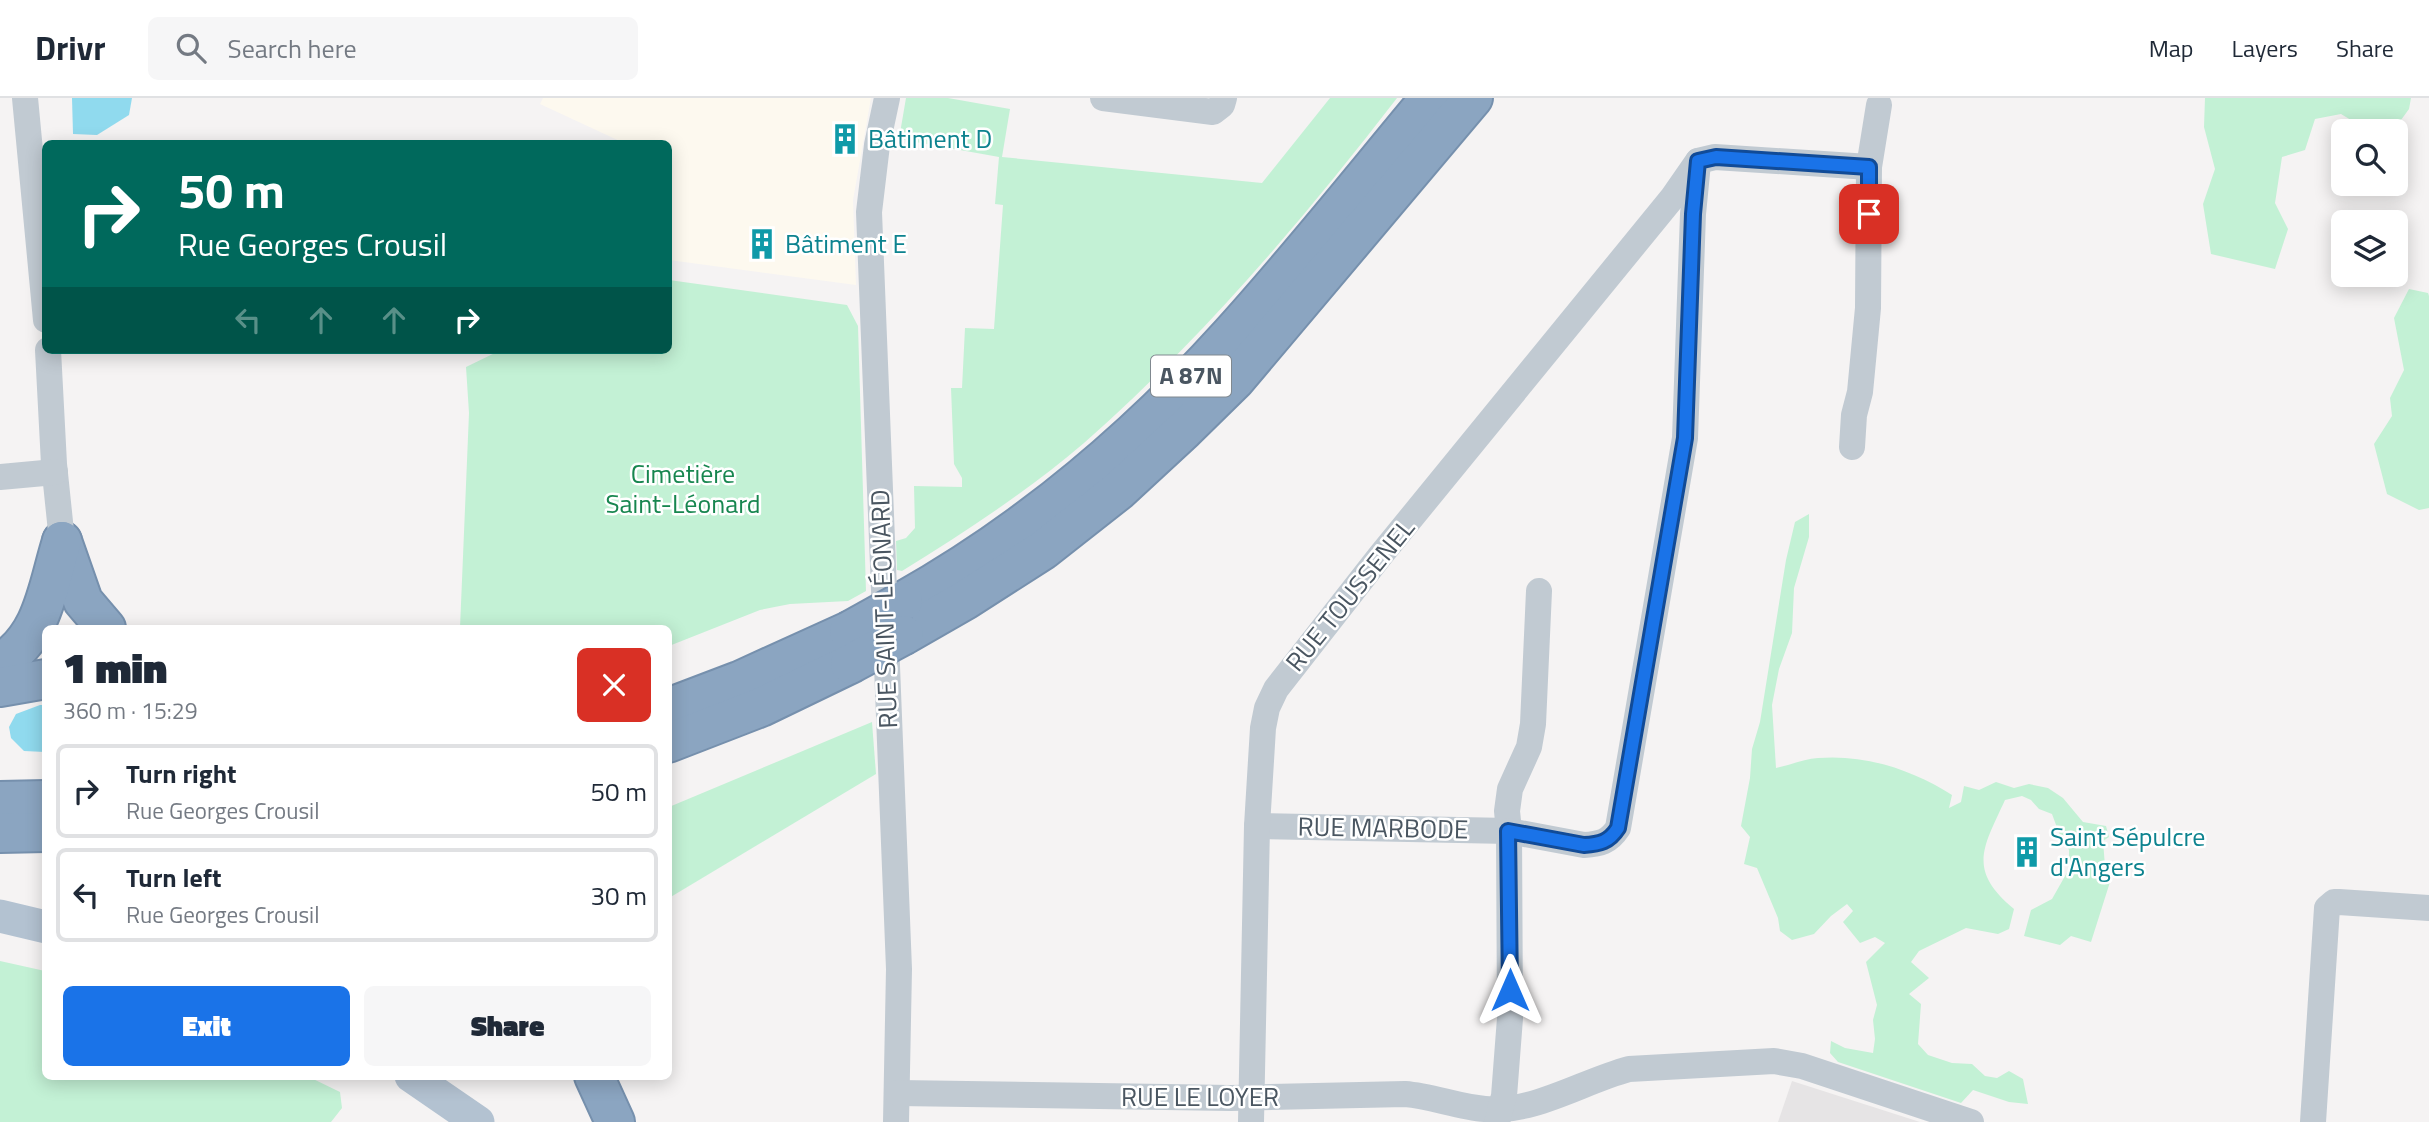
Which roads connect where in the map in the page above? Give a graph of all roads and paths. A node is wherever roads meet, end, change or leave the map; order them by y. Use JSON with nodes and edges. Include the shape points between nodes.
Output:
{"nodes":[{"id":1,"x":25,"y":98,"type":"edge"},
{"id":2,"x":887,"y":98,"type":"edge"},
{"id":3,"x":1103,"y":98,"type":"edge"},
{"id":4,"x":1224,"y":98,"type":"edge"},
{"id":5,"x":1473,"y":98,"type":"edge"},
{"id":6,"x":1425,"y":103,"type":"edge"},
{"id":7,"x":1879,"y":106,"type":"dead end"},
{"id":8,"x":1698,"y":161,"type":"junction"},
{"id":9,"x":1869,"y":167,"type":"junction"},
{"id":10,"x":42,"y":278,"type":"edge"},
{"id":11,"x":48,"y":354,"type":"edge"},
{"id":12,"x":1852,"y":447,"type":"dead end"},
{"id":13,"x":55,"y":472,"type":"junction"},
{"id":14,"x":0,"y":477,"type":"edge"},
{"id":15,"x":62,"y":541,"type":"junction"},
{"id":16,"x":1539,"y":591,"type":"dead end"},
{"id":17,"x":904,"y":618,"type":"junction"},
{"id":18,"x":103,"y":625,"type":"edge"},
{"id":19,"x":849,"y":648,"type":"junction"},
{"id":20,"x":0,"y":663,"type":"edge"},
{"id":21,"x":42,"y":680,"type":"edge"},
{"id":22,"x":0,"y":687,"type":"edge"},
{"id":23,"x":672,"y":706,"type":"edge"},
{"id":24,"x":672,"y":741,"type":"edge"},
{"id":25,"x":42,"y":800,"type":"edge"},
{"id":26,"x":0,"y":802,"type":"edge"},
{"id":27,"x":1257,"y":825,"type":"junction"},
{"id":28,"x":1508,"y":831,"type":"junction"},
{"id":29,"x":42,"y":832,"type":"edge"},
{"id":30,"x":0,"y":833,"type":"edge"},
{"id":31,"x":2429,"y":908,"type":"edge"},
{"id":32,"x":0,"y":916,"type":"edge"},
{"id":33,"x":42,"y":926,"type":"edge"},
{"id":34,"x":417,"y":1080,"type":"edge"},
{"id":35,"x":596,"y":1080,"type":"edge"},
{"id":36,"x":898,"y":1093,"type":"junction"},
{"id":37,"x":1251,"y":1110,"type":"edge"},
{"id":38,"x":1499,"y":1115,"type":"edge"},
{"id":39,"x":478,"y":1122,"type":"edge"},
{"id":40,"x":615,"y":1122,"type":"edge"},
{"id":41,"x":896,"y":1122,"type":"edge"},
{"id":42,"x":1971,"y":1122,"type":"edge"},
{"id":43,"x":2313,"y":1122,"type":"edge"}],
"edges":[{"from":1,"to":10,"type":"street"},
{"from":2,"to":36,"type":"street","name":"RUE SAINT-LÉONARD","via":[[869,212],[898,942]]},
{"from":3,"to":4,"type":"street","via":[[1213,112]]},
{"from":5,"to":17,"type":"highway","number":"A 87N","via":[[1235,380],[1118,491],[1042,550],[965,600]]},
{"from":6,"to":17,"type":"highway","number":"A 87N","via":[[1230,335],[1149,418]]},
{"from":7,"to":9,"type":"street"},
{"from":8,"to":9,"type":"street","via":[[1716,157]]},
{"from":8,"to":27,"type":"street","name":"RUE TOUSSENEL","via":[[1276,689],[1263,728]]},
{"from":8,"to":28,"type":"street","name":"RUE MARBODE","via":[[1685,438],[1618,828],[1596,845]]},
{"from":9,"to":12,"type":"street","via":[[1868,307]]},
{"from":11,"to":13,"type":"street"},
{"from":13,"to":14,"type":"street"},
{"from":13,"to":15,"type":"street"},
{"from":15,"to":18,"type":"highway","via":[[83,601]]},
{"from":15,"to":20,"type":"highway","via":[[45,607],[31,635]]},
{"from":16,"to":28,"type":"street","via":[[1533,724],[1529,747],[1510,789]]},
{"from":17,"to":19,"type":"highway","number":"A 87N","bridge":true},
{"from":19,"to":23,"type":"highway","number":"A 87N"},
{"from":19,"to":24,"type":"highway","number":"A 87N","via":[[761,707]]},
{"from":21,"to":22,"type":"highway"},
{"from":25,"to":26,"type":"highway"},
{"from":27,"to":28,"type":"street","name":"RUE MARBODE"},
{"from":27,"to":37,"type":"street","name":"RUE TOUSSENEL"},
{"from":28,"to":38,"type":"street","via":[[1510,1018]]},
{"from":29,"to":30,"type":"highway"},
{"from":31,"to":43,"type":"street","via":[[2334,902],[2327,908]]},
{"from":32,"to":33,"type":"main road"},
{"from":34,"to":39,"type":"main road"},
{"from":35,"to":40,"type":"highway"},
{"from":36,"to":37,"type":"street","name":"RUE LE LOYER","via":[[1086,1098]]},
{"from":36,"to":41,"type":"street","name":"RUE SAINT-LÉONARD"},
{"from":37,"to":38,"type":"street","name":"RUE LE LOYER","via":[[1405,1094],[1431,1096]]},
{"from":38,"to":42,"type":"street","name":"RUE LE LOYER","via":[[1629,1069],[1774,1061],[1802,1066]]}]}
